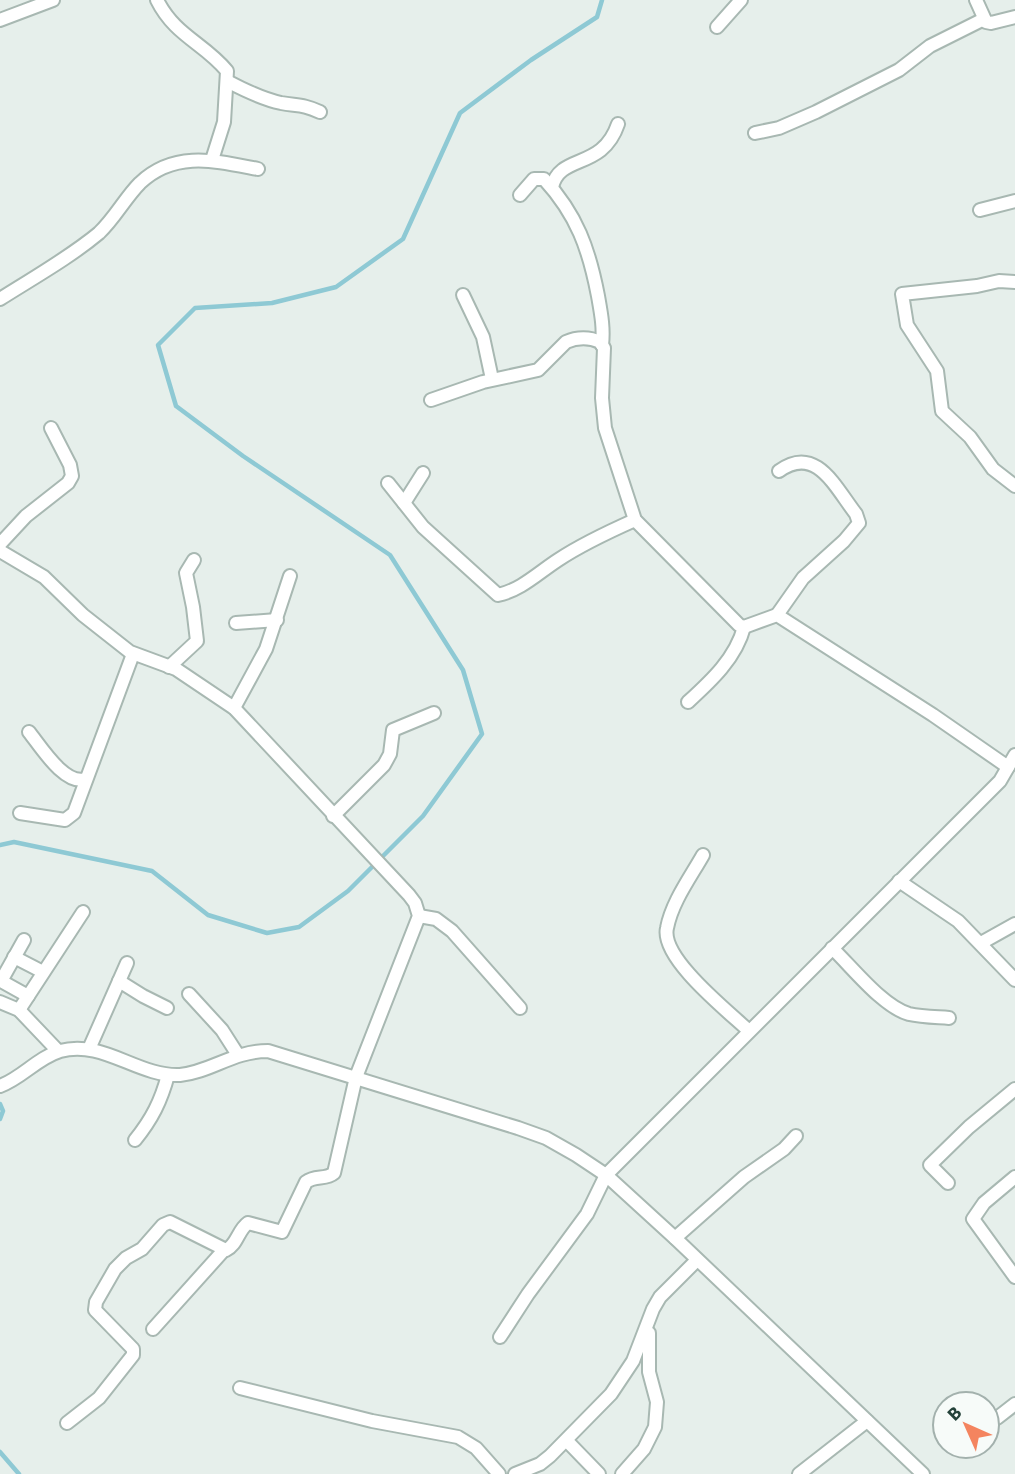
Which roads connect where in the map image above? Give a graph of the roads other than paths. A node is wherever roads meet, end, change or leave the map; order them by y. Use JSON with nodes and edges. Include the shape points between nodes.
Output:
{"nodes":[{"id":1,"x":53,"y":0,"type":"edge"},
{"id":2,"x":157,"y":0,"type":"edge"},
{"id":3,"x":741,"y":0,"type":"edge"},
{"id":4,"x":976,"y":0,"type":"edge"},
{"id":5,"x":1015,"y":17,"type":"edge"},
{"id":6,"x":984,"y":19,"type":"junction"},
{"id":7,"x":0,"y":20,"type":"edge"},
{"id":8,"x":717,"y":27,"type":"dead end"},
{"id":9,"x":227,"y":81,"type":"junction"},
{"id":10,"x":320,"y":112,"type":"dead end"},
{"id":11,"x":618,"y":124,"type":"dead end"},
{"id":12,"x":755,"y":133,"type":"dead end"},
{"id":13,"x":212,"y":160,"type":"junction"},
{"id":14,"x":258,"y":169,"type":"dead end"},
{"id":15,"x":552,"y":187,"type":"junction"},
{"id":16,"x":520,"y":195,"type":"dead end"},
{"id":17,"x":1015,"y":201,"type":"edge"},
{"id":18,"x":980,"y":210,"type":"dead end"},
{"id":19,"x":1015,"y":282,"type":"edge"},
{"id":20,"x":463,"y":295,"type":"dead end"},
{"id":21,"x":0,"y":299,"type":"edge"},
{"id":22,"x":602,"y":345,"type":"junction"},
{"id":23,"x":492,"y":379,"type":"junction"},
{"id":24,"x":431,"y":400,"type":"dead end"},
{"id":25,"x":51,"y":428,"type":"dead end"},
{"id":26,"x":779,"y":471,"type":"dead end"},
{"id":27,"x":423,"y":473,"type":"dead end"},
{"id":28,"x":388,"y":483,"type":"dead end"},
{"id":29,"x":1015,"y":486,"type":"edge"},
{"id":30,"x":404,"y":503,"type":"junction"},
{"id":31,"x":635,"y":520,"type":"junction"},
{"id":32,"x":0,"y":544,"type":"edge"},
{"id":33,"x":0,"y":551,"type":"edge"},
{"id":34,"x":194,"y":560,"type":"dead end"},
{"id":35,"x":290,"y":576,"type":"dead end"},
{"id":36,"x":777,"y":614,"type":"junction"},
{"id":37,"x":277,"y":620,"type":"junction"},
{"id":38,"x":236,"y":623,"type":"dead end"},
{"id":39,"x":744,"y":627,"type":"junction"},
{"id":40,"x":133,"y":654,"type":"junction"},
{"id":41,"x":169,"y":667,"type":"junction"},
{"id":42,"x":688,"y":702,"type":"dead end"},
{"id":43,"x":234,"y":708,"type":"junction"},
{"id":44,"x":434,"y":713,"type":"dead end"},
{"id":45,"x":29,"y":732,"type":"dead end"},
{"id":46,"x":1015,"y":755,"type":"edge"},
{"id":47,"x":1008,"y":767,"type":"junction"},
{"id":48,"x":86,"y":779,"type":"junction"},
{"id":49,"x":20,"y":813,"type":"dead end"},
{"id":50,"x":333,"y":816,"type":"junction"},
{"id":51,"x":703,"y":855,"type":"dead end"},
{"id":52,"x":899,"y":881,"type":"junction"},
{"id":53,"x":83,"y":912,"type":"dead end"},
{"id":54,"x":419,"y":916,"type":"junction"},
{"id":55,"x":1015,"y":924,"type":"edge"},
{"id":56,"x":24,"y":940,"type":"dead end"},
{"id":57,"x":981,"y":943,"type":"junction"},
{"id":58,"x":832,"y":948,"type":"junction"},
{"id":59,"x":14,"y":957,"type":"junction"},
{"id":60,"x":127,"y":963,"type":"dead end"},
{"id":61,"x":43,"y":972,"type":"junction"},
{"id":62,"x":119,"y":981,"type":"junction"},
{"id":63,"x":1015,"y":981,"type":"edge"},
{"id":64,"x":189,"y":994,"type":"dead end"},
{"id":65,"x":28,"y":996,"type":"junction"},
{"id":66,"x":0,"y":1002,"type":"edge"},
{"id":67,"x":167,"y":1008,"type":"dead end"},
{"id":68,"x":520,"y":1008,"type":"dead end"},
{"id":69,"x":19,"y":1010,"type":"junction"},
{"id":70,"x":949,"y":1018,"type":"dead end"},
{"id":71,"x":749,"y":1031,"type":"junction"},
{"id":72,"x":89,"y":1049,"type":"junction"},
{"id":73,"x":58,"y":1052,"type":"junction"},
{"id":74,"x":237,"y":1055,"type":"junction"},
{"id":75,"x":167,"y":1074,"type":"junction"},
{"id":76,"x":356,"y":1077,"type":"junction"},
{"id":77,"x":5,"y":1084,"type":"edge"},
{"id":78,"x":1015,"y":1089,"type":"edge"},
{"id":79,"x":796,"y":1136,"type":"dead end"},
{"id":80,"x":135,"y":1140,"type":"dead end"},
{"id":81,"x":606,"y":1175,"type":"junction"},
{"id":82,"x":1015,"y":1177,"type":"edge"},
{"id":83,"x":948,"y":1183,"type":"dead end"},
{"id":84,"x":675,"y":1238,"type":"junction"},
{"id":85,"x":225,"y":1250,"type":"junction"},
{"id":86,"x":697,"y":1260,"type":"junction"},
{"id":87,"x":1015,"y":1277,"type":"edge"},
{"id":88,"x":648,"y":1322,"type":"junction"},
{"id":89,"x":153,"y":1329,"type":"dead end"},
{"id":90,"x":500,"y":1337,"type":"dead end"},
{"id":91,"x":240,"y":1388,"type":"dead end"},
{"id":92,"x":1015,"y":1404,"type":"edge"},
{"id":93,"x":1001,"y":1415,"type":"edge"},
{"id":94,"x":867,"y":1421,"type":"junction"},
{"id":95,"x":67,"y":1423,"type":"dead end"},
{"id":96,"x":567,"y":1441,"type":"junction"},
{"id":97,"x":499,"y":1474,"type":"edge"},
{"id":98,"x":515,"y":1474,"type":"edge"},
{"id":99,"x":598,"y":1474,"type":"edge"},
{"id":100,"x":622,"y":1474,"type":"edge"},
{"id":101,"x":799,"y":1474,"type":"edge"},
{"id":102,"x":923,"y":1474,"type":"edge"}],
"edges":[{"from":1,"to":7,"type":"street"},
{"from":2,"to":9,"type":"street","via":[[175,27],[223,66]]},
{"from":3,"to":8,"type":"street"},
{"from":4,"to":6,"type":"street"},
{"from":5,"to":6,"type":"street","via":[[991,23]]},
{"from":6,"to":12,"type":"street","via":[[816,112]]},
{"from":9,"to":10,"type":"street","via":[[250,93]]},
{"from":9,"to":13,"type":"street","via":[[224,122]]},
{"from":11,"to":15,"type":"street","via":[[600,152],[559,170]]},
{"from":13,"to":14,"type":"street"},
{"from":13,"to":21,"type":"street","via":[[175,162],[152,173],[101,231]]},
{"from":15,"to":16,"type":"street","via":[[544,179],[534,179]]},
{"from":15,"to":22,"type":"street","via":[[582,233],[592,262],[604,330]]},
{"from":17,"to":18,"type":"street"},
{"from":19,"to":29,"type":"street","via":[[902,294],[907,325],[937,371],[942,411],[970,437],[993,469]]},
{"from":20,"to":23,"type":"street","via":[[483,337]]},
{"from":22,"to":23,"type":"street","via":[[596,340],[572,339],[538,370]]},
{"from":22,"to":31,"type":"street","via":[[606,428]]},
{"from":23,"to":24,"type":"street"},
{"from":25,"to":32,"type":"street","via":[[72,476]]},
{"from":26,"to":36,"type":"street","via":[[791,462],[815,464],[859,523],[803,578]]},
{"from":27,"to":30,"type":"street"},
{"from":28,"to":30,"type":"street"},
{"from":30,"to":31,"type":"street","via":[[422,527],[498,595],[512,592],[558,559]]},
{"from":31,"to":39,"type":"street"},
{"from":33,"to":40,"type":"street","via":[[44,577]]},
{"from":34,"to":41,"type":"street","via":[[186,573],[197,641]]},
{"from":35,"to":37,"type":"street"},
{"from":36,"to":39,"type":"street"},
{"from":36,"to":47,"type":"street"},
{"from":37,"to":38,"type":"street"},
{"from":37,"to":43,"type":"street"},
{"from":39,"to":42,"type":"street","via":[[727,662]]},
{"from":40,"to":41,"type":"street"},
{"from":40,"to":48,"type":"street"},
{"from":41,"to":43,"type":"street"},
{"from":43,"to":50,"type":"street"},
{"from":44,"to":50,"type":"street","via":[[393,730],[384,765]]},
{"from":45,"to":48,"type":"street","via":[[66,775]]},
{"from":46,"to":47,"type":"street"},
{"from":47,"to":52,"type":"street","via":[[1000,781]]},
{"from":48,"to":49,"type":"street","via":[[74,813],[65,820]]},
{"from":50,"to":54,"type":"street","via":[[398,883],[415,903]]},
{"from":51,"to":71,"type":"street","via":[[675,905],[666,938],[681,965]]},
{"from":52,"to":57,"type":"street","via":[[958,921]]},
{"from":52,"to":58,"type":"street"},
{"from":53,"to":61,"type":"street"},
{"from":54,"to":68,"type":"street","via":[[436,919],[452,932]]},
{"from":54,"to":76,"type":"street"},
{"from":55,"to":57,"type":"street"},
{"from":56,"to":59,"type":"street"},
{"from":57,"to":63,"type":"street"},
{"from":58,"to":70,"type":"street","via":[[877,992],[908,1014]]},
{"from":58,"to":71,"type":"street"},
{"from":59,"to":61,"type":"street"},
{"from":59,"to":65,"type":"street","via":[[1,981]]},
{"from":60,"to":62,"type":"street"},
{"from":61,"to":65,"type":"street"},
{"from":62,"to":67,"type":"street"},
{"from":62,"to":72,"type":"street"},
{"from":64,"to":74,"type":"street","via":[[222,1030]]},
{"from":65,"to":69,"type":"street"},
{"from":66,"to":69,"type":"street"},
{"from":69,"to":73,"type":"street"},
{"from":71,"to":81,"type":"street"},
{"from":72,"to":73,"type":"street"},
{"from":72,"to":75,"type":"street"},
{"from":73,"to":77,"type":"street"},
{"from":74,"to":75,"type":"street","via":[[185,1074]]},
{"from":74,"to":76,"type":"street","via":[[268,1051]]},
{"from":75,"to":80,"type":"street","via":[[152,1119]]},
{"from":76,"to":81,"type":"street","via":[[534,1133]]},
{"from":76,"to":85,"type":"street","via":[[334,1173],[306,1182],[282,1232],[248,1223]]},
{"from":78,"to":83,"type":"street","via":[[930,1165]]},
{"from":79,"to":84,"type":"street"},
{"from":81,"to":84,"type":"street"},
{"from":81,"to":90,"type":"street","via":[[587,1214]]},
{"from":82,"to":87,"type":"street","via":[[984,1203],[973,1219]]},
{"from":84,"to":86,"type":"street"},
{"from":85,"to":89,"type":"street"},
{"from":85,"to":95,"type":"street","via":[[170,1222],[142,1249],[125,1258],[105,1283],[94,1310],[133,1354],[99,1398]]},
{"from":86,"to":88,"type":"street","via":[[660,1297]]},
{"from":86,"to":94,"type":"street"},
{"from":88,"to":96,"type":"street","via":[[627,1371]]},
{"from":88,"to":100,"type":"street","via":[[649,1372],[657,1402],[655,1427],[644,1449]]},
{"from":91,"to":97,"type":"street","via":[[372,1422],[458,1437],[476,1448]]},
{"from":92,"to":93,"type":"street"},
{"from":94,"to":101,"type":"street"},
{"from":94,"to":102,"type":"street"},
{"from":96,"to":98,"type":"street","via":[[540,1464]]},
{"from":96,"to":99,"type":"street"}]}
